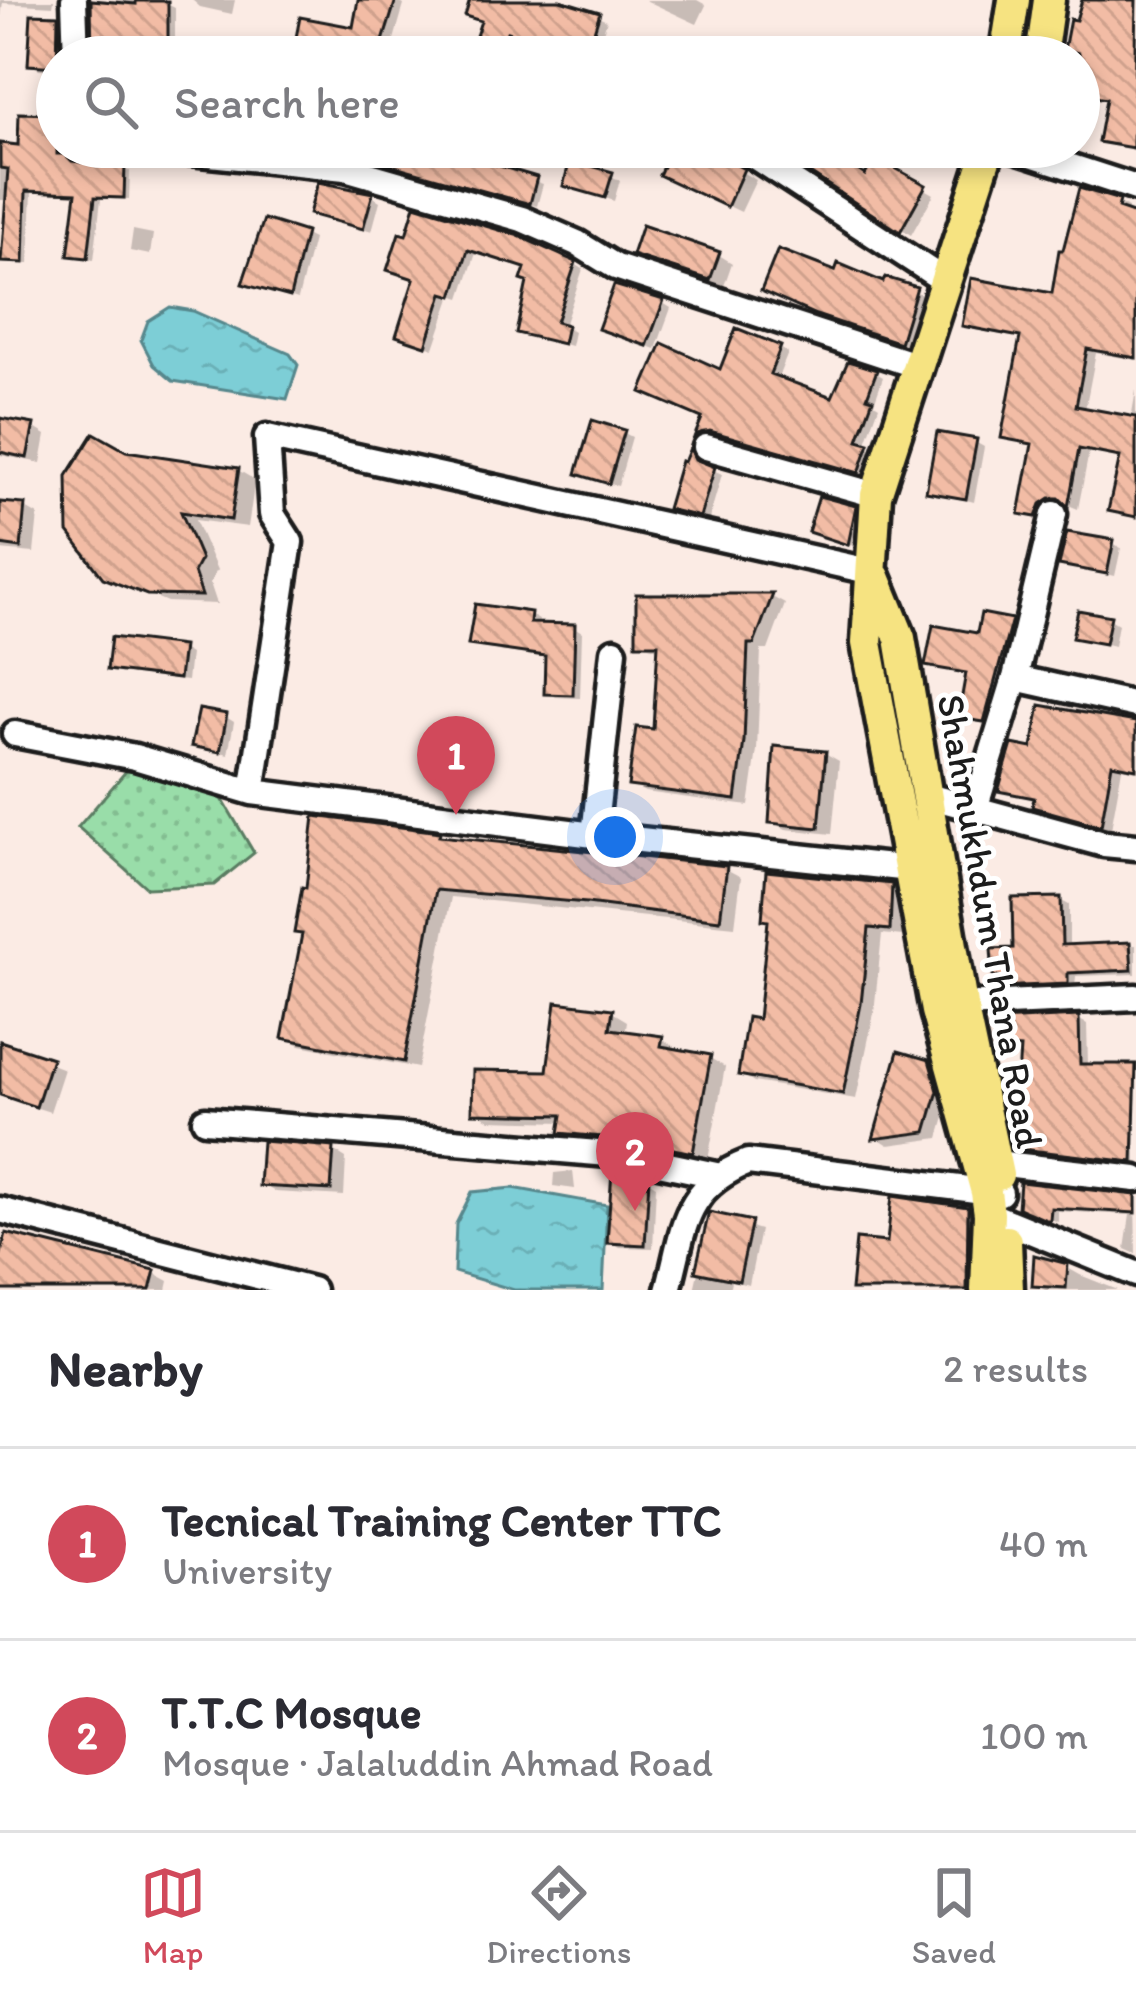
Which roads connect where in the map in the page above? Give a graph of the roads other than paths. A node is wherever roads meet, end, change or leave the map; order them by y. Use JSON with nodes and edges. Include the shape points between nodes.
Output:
{"nodes":[{"id":1,"x":74,"y":0,"type":"edge"},
{"id":2,"x":1014,"y":0,"type":"edge"},
{"id":3,"x":1049,"y":0,"type":"edge"},
{"id":4,"x":75,"y":36,"type":"edge"},
{"id":5,"x":1008,"y":36,"type":"edge"},
{"id":6,"x":1044,"y":36,"type":"edge"},
{"id":7,"x":345,"y":168,"type":"edge"},
{"id":8,"x":772,"y":168,"type":"edge"},
{"id":9,"x":982,"y":168,"type":"edge"},
{"id":10,"x":1075,"y":168,"type":"edge"},
{"id":11,"x":1136,"y":188,"type":"edge"},
{"id":12,"x":945,"y":281,"type":"junction"},
{"id":13,"x":918,"y":366,"type":"junction"},
{"id":14,"x":706,"y":447,"type":"dead end"},
{"id":15,"x":876,"y":495,"type":"junction"},
{"id":16,"x":1054,"y":514,"type":"dead end"},
{"id":17,"x":873,"y":572,"type":"junction"},
{"id":18,"x":614,"y":650,"type":"dead end"},
{"id":19,"x":1015,"y":678,"type":"junction"},
{"id":20,"x":1136,"y":705,"type":"edge"},
{"id":21,"x":15,"y":734,"type":"dead end"},
{"id":22,"x":251,"y":792,"type":"junction"},
{"id":23,"x":928,"y":796,"type":"junction"},
{"id":24,"x":975,"y":808,"type":"junction"},
{"id":25,"x":593,"y":835,"type":"junction"},
{"id":26,"x":1136,"y":847,"type":"edge"},
{"id":27,"x":910,"y":869,"type":"junction"},
{"id":28,"x":1136,"y":997,"type":"edge"},
{"id":29,"x":962,"y":1005,"type":"junction"},
{"id":30,"x":205,"y":1120,"type":"dead end"},
{"id":31,"x":716,"y":1174,"type":"junction"},
{"id":32,"x":1136,"y":1179,"type":"edge"},
{"id":33,"x":995,"y":1196,"type":"junction"},
{"id":34,"x":0,"y":1210,"type":"edge"},
{"id":35,"x":1136,"y":1274,"type":"edge"},
{"id":36,"x":312,"y":1290,"type":"edge"},
{"id":37,"x":668,"y":1290,"type":"edge"},
{"id":38,"x":986,"y":1290,"type":"edge"},
{"id":39,"x":1008,"y":1290,"type":"edge"}],
"edges":[{"from":1,"to":4,"type":"street"},
{"from":2,"to":5,"type":"main road"},
{"from":3,"to":6,"type":"main road"},
{"from":7,"to":13,"type":"street","via":[[522,219],[616,267]]},
{"from":8,"to":12,"type":"street"},
{"from":9,"to":12,"type":"main road","name":"Shahmukhdum Thana Road"},
{"from":10,"to":11,"type":"street"},
{"from":12,"to":13,"type":"main road","name":"Shahmukhdum Thana Road"},
{"from":13,"to":15,"type":"main road","name":"Shahmukhdum Thana Road"},
{"from":14,"to":15,"type":"street"},
{"from":15,"to":17,"type":"main road","name":"Shahmukhdum Thana Road"},
{"from":16,"to":19,"type":"street"},
{"from":17,"to":22,"type":"street","via":[[268,437],[272,514],[290,542]]},
{"from":17,"to":23,"type":"main road","name":"Shahmukhdum Thana Road","via":[[900,638]]},
{"from":17,"to":27,"type":"main road","name":"Shahmukhdum Thana Road","via":[[867,643]]},
{"from":18,"to":25,"type":"street"},
{"from":19,"to":20,"type":"street"},
{"from":19,"to":24,"type":"street"},
{"from":21,"to":22,"type":"street","via":[[135,757]]},
{"from":22,"to":25,"type":"street"},
{"from":23,"to":24,"type":"street"},
{"from":23,"to":29,"type":"main road","name":"Shahmukhdum Thana Road"},
{"from":24,"to":26,"type":"street"},
{"from":25,"to":27,"type":"street"},
{"from":27,"to":33,"type":"main road","name":"Shahmukhdum Thana Road","via":[[936,1011]]},
{"from":28,"to":29,"type":"street"},
{"from":29,"to":33,"type":"main road","name":"Shahmukhdum Thana Road"},
{"from":30,"to":31,"type":"street","via":[[621,1155]]},
{"from":31,"to":33,"type":"street","via":[[748,1162]]},
{"from":31,"to":37,"type":"street","via":[[690,1206]]},
{"from":32,"to":33,"type":"street"},
{"from":33,"to":35,"type":"street"},
{"from":33,"to":38,"type":"main road","name":"Shahmukhdum Thana Road"},
{"from":33,"to":39,"type":"main road","name":"Shahmukhdum Thana Road"},
{"from":34,"to":36,"type":"street"}]}
